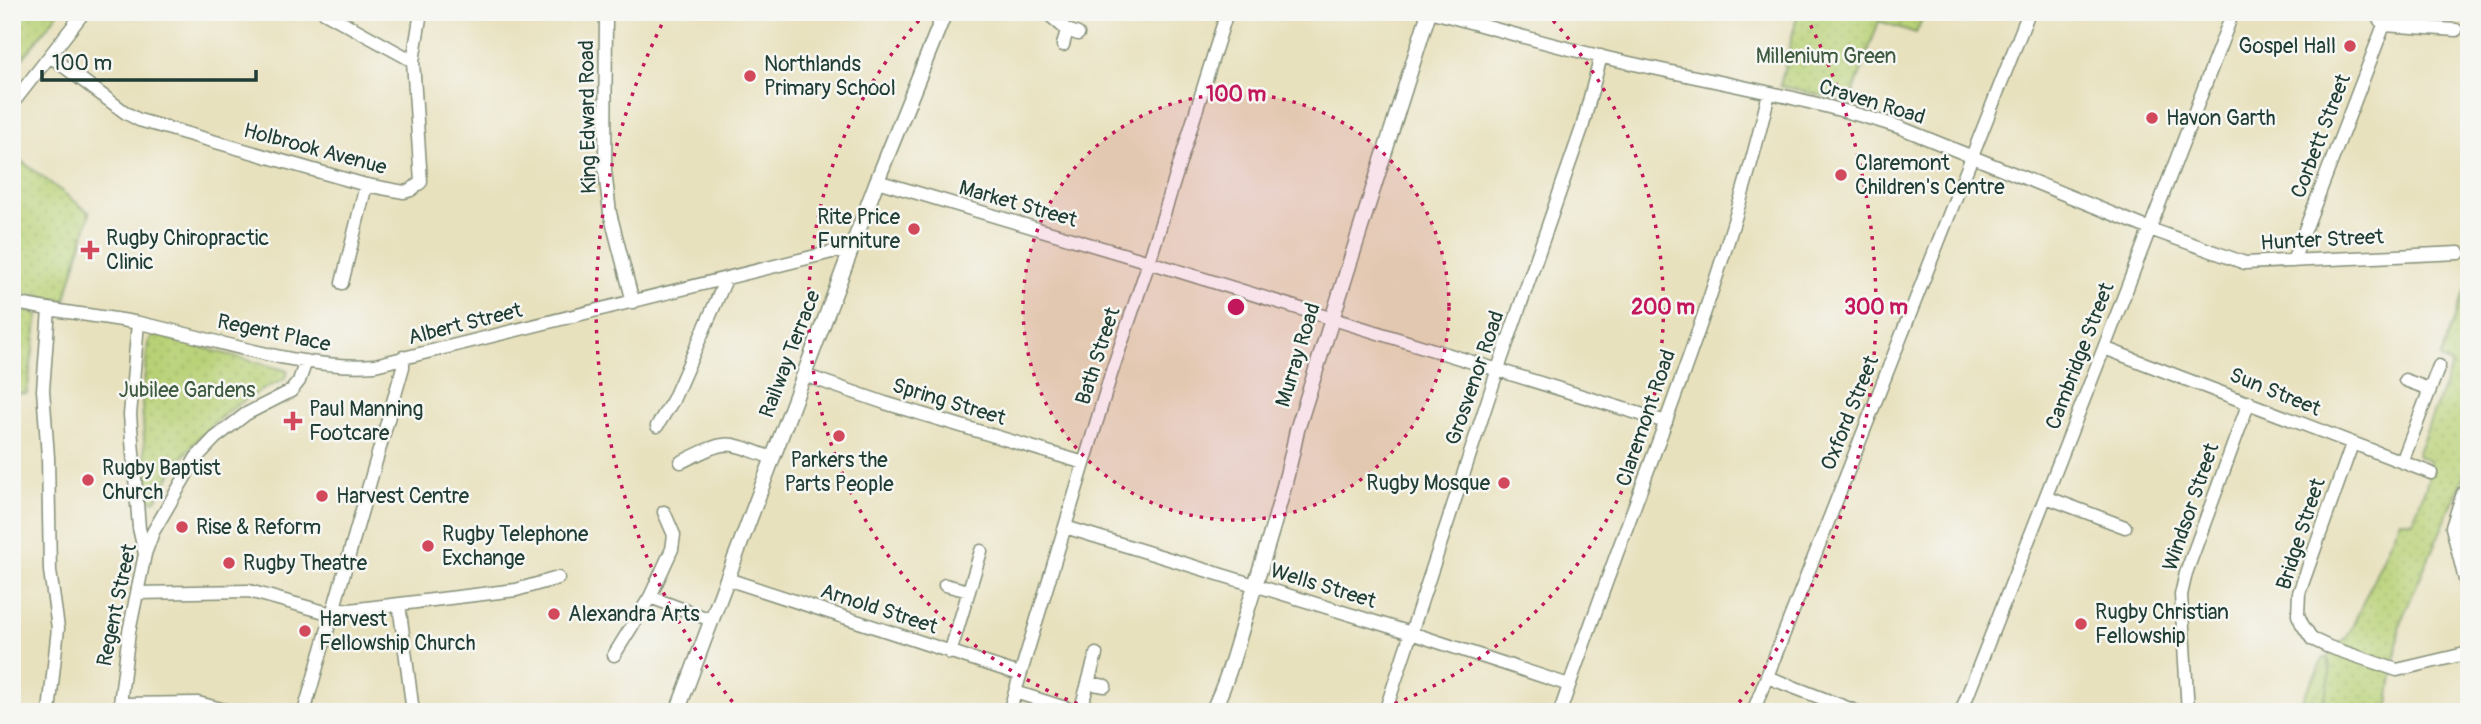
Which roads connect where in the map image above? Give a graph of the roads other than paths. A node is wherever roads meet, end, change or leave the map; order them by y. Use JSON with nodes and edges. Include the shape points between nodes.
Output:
{"nodes":[{"id":1,"x":83,"y":12,"type":"edge"},
{"id":2,"x":324,"y":12,"type":"edge"},
{"id":3,"x":421,"y":12,"type":"edge"},
{"id":4,"x":606,"y":12,"type":"edge"},
{"id":5,"x":945,"y":12,"type":"edge"},
{"id":6,"x":1046,"y":12,"type":"edge"},
{"id":7,"x":1227,"y":12,"type":"edge"},
{"id":8,"x":1431,"y":12,"type":"edge"},
{"id":9,"x":2029,"y":12,"type":"edge"},
{"id":10,"x":2233,"y":12,"type":"edge"},
{"id":11,"x":2373,"y":12,"type":"edge"},
{"id":12,"x":2384,"y":25,"type":"junction"},
{"id":13,"x":2456,"y":30,"type":"dead end"},
{"id":14,"x":1063,"y":45,"type":"dead end"},
{"id":15,"x":50,"y":56,"type":"junction"},
{"id":16,"x":1601,"y":57,"type":"junction"},
{"id":17,"x":413,"y":61,"type":"junction"},
{"id":18,"x":1769,"y":93,"type":"junction"},
{"id":19,"x":12,"y":104,"type":"edge"},
{"id":20,"x":1972,"y":157,"type":"junction"},
{"id":21,"x":877,"y":181,"type":"junction"},
{"id":22,"x":366,"y":184,"type":"junction"},
{"id":23,"x":2150,"y":229,"type":"junction"},
{"id":24,"x":2459,"y":253,"type":"dead end"},
{"id":25,"x":850,"y":254,"type":"junction"},
{"id":26,"x":2293,"y":261,"type":"junction"},
{"id":27,"x":1149,"y":262,"type":"junction"},
{"id":28,"x":726,"y":279,"type":"junction"},
{"id":29,"x":342,"y":283,"type":"dead end"},
{"id":30,"x":12,"y":302,"type":"edge"},
{"id":31,"x":634,"y":302,"type":"junction"},
{"id":32,"x":48,"y":309,"type":"junction"},
{"id":33,"x":1332,"y":319,"type":"junction"},
{"id":34,"x":138,"y":323,"type":"junction"},
{"id":35,"x":2104,"y":348,"type":"junction"},
{"id":36,"x":403,"y":357,"type":"junction"},
{"id":37,"x":306,"y":362,"type":"junction"},
{"id":38,"x":2439,"y":366,"type":"dead end"},
{"id":39,"x":1497,"y":369,"type":"junction"},
{"id":40,"x":804,"y":375,"type":"junction"},
{"id":41,"x":2405,"y":380,"type":"dead end"},
{"id":42,"x":2429,"y":388,"type":"junction"},
{"id":43,"x":2249,"y":402,"type":"junction"},
{"id":44,"x":1666,"y":422,"type":"junction"},
{"id":45,"x":657,"y":426,"type":"dead end"},
{"id":46,"x":2352,"y":444,"type":"junction"},
{"id":47,"x":772,"y":458,"type":"junction"},
{"id":48,"x":681,"y":462,"type":"dead end"},
{"id":49,"x":2402,"y":462,"type":"junction"},
{"id":50,"x":1084,"y":463,"type":"junction"},
{"id":51,"x":2431,"y":473,"type":"dead end"},
{"id":52,"x":2469,"y":488,"type":"edge"},
{"id":53,"x":2046,"y":497,"type":"junction"},
{"id":54,"x":664,"y":512,"type":"dead end"},
{"id":55,"x":1065,"y":527,"type":"junction"},
{"id":56,"x":2125,"y":527,"type":"dead end"},
{"id":57,"x":981,"y":551,"type":"dead end"},
{"id":58,"x":145,"y":554,"type":"junction"},
{"id":59,"x":558,"y":578,"type":"dead end"},
{"id":60,"x":727,"y":579,"type":"junction"},
{"id":61,"x":945,"y":584,"type":"dead end"},
{"id":62,"x":1255,"y":586,"type":"junction"},
{"id":63,"x":969,"y":591,"type":"junction"},
{"id":64,"x":137,"y":593,"type":"junction"},
{"id":65,"x":2469,"y":596,"type":"edge"},
{"id":66,"x":650,"y":597,"type":"junction"},
{"id":67,"x":399,"y":604,"type":"junction"},
{"id":68,"x":333,"y":611,"type":"junction"},
{"id":69,"x":711,"y":620,"type":"junction"},
{"id":70,"x":1411,"y":633,"type":"junction"},
{"id":71,"x":950,"y":653,"type":"junction"},
{"id":72,"x":2469,"y":653,"type":"edge"},
{"id":73,"x":1096,"y":654,"type":"dead end"},
{"id":74,"x":614,"y":655,"type":"dead end"},
{"id":75,"x":1020,"y":674,"type":"junction"},
{"id":76,"x":1766,"y":677,"type":"junction"},
{"id":77,"x":1088,"y":683,"type":"junction"},
{"id":78,"x":1569,"y":685,"type":"junction"},
{"id":79,"x":1105,"y":687,"type":"dead end"},
{"id":80,"x":1015,"y":692,"type":"junction"},
{"id":81,"x":119,"y":708,"type":"edge"},
{"id":82,"x":48,"y":712,"type":"edge"},
{"id":83,"x":233,"y":712,"type":"edge"},
{"id":84,"x":304,"y":712,"type":"edge"},
{"id":85,"x":412,"y":712,"type":"edge"},
{"id":86,"x":677,"y":712,"type":"edge"},
{"id":87,"x":1009,"y":712,"type":"edge"},
{"id":88,"x":1079,"y":712,"type":"edge"},
{"id":89,"x":1212,"y":712,"type":"edge"},
{"id":90,"x":1385,"y":712,"type":"edge"},
{"id":91,"x":1560,"y":712,"type":"edge"},
{"id":92,"x":1753,"y":712,"type":"edge"},
{"id":93,"x":1858,"y":712,"type":"edge"},
{"id":94,"x":1961,"y":712,"type":"edge"},
{"id":95,"x":2188,"y":712,"type":"edge"}],
"edges":[{"from":1,"to":15,"type":"street"},
{"from":2,"to":17,"type":"street"},
{"from":3,"to":17,"type":"street","name":"Holbrook Avenue"},
{"from":4,"to":31,"type":"street","name":"King Edward Road","via":[[605,172],[610,213]]},
{"from":5,"to":21,"type":"street","name":"Railway Terrace"},
{"from":6,"to":14,"type":"street","via":[[1072,32]]},
{"from":7,"to":27,"type":"street","name":"Bath Street"},
{"from":8,"to":16,"type":"street","name":"Craven Road"},
{"from":8,"to":33,"type":"street","name":"Murray Road"},
{"from":9,"to":20,"type":"street","name":"Oxford Street"},
{"from":10,"to":23,"type":"street","name":"Cambridge Street"},
{"from":11,"to":12,"type":"street"},
{"from":12,"to":13,"type":"street"},
{"from":12,"to":26,"type":"street","name":"Corbett Street"},
{"from":15,"to":19,"type":"street"},
{"from":15,"to":22,"type":"street","name":"Holbrook Avenue","via":[[139,120]]},
{"from":16,"to":18,"type":"street","name":"Craven Road"},
{"from":16,"to":39,"type":"street","name":"Grosvenor Road","via":[[1583,128]]},
{"from":17,"to":22,"type":"street","name":"Holbrook Avenue","via":[[421,182],[404,192]]},
{"from":18,"to":20,"type":"street","name":"Craven Road","via":[[1899,127]]},
{"from":18,"to":44,"type":"street","name":"Claremont Road","via":[[1743,193]]},
{"from":20,"to":23,"type":"street","name":"Craven Road"},
{"from":20,"to":76,"type":"street","name":"Oxford Street"},
{"from":21,"to":25,"type":"street","name":"Railway Terrace"},
{"from":21,"to":27,"type":"street","name":"Market Street"},
{"from":22,"to":29,"type":"street"},
{"from":23,"to":26,"type":"street","name":"Hunter Street","via":[[2245,263]]},
{"from":23,"to":35,"type":"street","name":"Cambridge Street"},
{"from":24,"to":26,"type":"street","name":"Hunter Street"},
{"from":25,"to":28,"type":"street","name":"Albert Street","via":[[836,251]]},
{"from":25,"to":40,"type":"street","name":"Railway Terrace"},
{"from":27,"to":33,"type":"street","name":"Market Street"},
{"from":27,"to":50,"type":"street","name":"Bath Street"},
{"from":28,"to":31,"type":"street","name":"Albert Street"},
{"from":28,"to":45,"type":"street"},
{"from":30,"to":32,"type":"street","name":"Regent Place"},
{"from":31,"to":36,"type":"street","name":"Albert Street"},
{"from":32,"to":34,"type":"street","name":"Regent Place"},
{"from":32,"to":82,"type":"street","via":[[43,390],[50,571],[58,628]]},
{"from":33,"to":39,"type":"street","name":"Market Street"},
{"from":33,"to":62,"type":"street","name":"Murray Road"},
{"from":34,"to":37,"type":"street","name":"Regent Place"},
{"from":34,"to":58,"type":"street","via":[[130,415]]},
{"from":35,"to":43,"type":"street","name":"Sun Street"},
{"from":35,"to":53,"type":"street","name":"Cambridge Street"},
{"from":36,"to":37,"type":"street","name":"Regent Place","via":[[352,367]]},
{"from":36,"to":68,"type":"street","name":"Albert Street"},
{"from":37,"to":58,"type":"street","name":"Regent Street","via":[[291,391],[246,414],[196,458]]},
{"from":38,"to":42,"type":"street"},
{"from":39,"to":44,"type":"street","name":"Market Street"},
{"from":39,"to":70,"type":"street","name":"Grosvenor Road"},
{"from":40,"to":47,"type":"street","name":"Railway Terrace"},
{"from":40,"to":50,"type":"street","name":"Spring Street"},
{"from":41,"to":42,"type":"street"},
{"from":42,"to":49,"type":"street"},
{"from":43,"to":46,"type":"street","name":"Sun Street"},
{"from":43,"to":95,"type":"street","name":"Windsor Street","via":[[2186,573],[2182,594]]},
{"from":44,"to":78,"type":"street","name":"Claremont Road"},
{"from":46,"to":49,"type":"street","name":"Sun Street"},
{"from":46,"to":72,"type":"street","name":"Bridge Street","via":[[2299,593],[2302,624],[2312,639],[2397,670]]},
{"from":47,"to":48,"type":"street","via":[[731,443]]},
{"from":47,"to":60,"type":"street","name":"Railway Terrace"},
{"from":49,"to":51,"type":"street","name":"Sun Street"},
{"from":50,"to":55,"type":"street","name":"Bath Street"},
{"from":52,"to":65,"type":"street","via":[[2463,493],[2452,527]]},
{"from":53,"to":56,"type":"street"},
{"from":53,"to":94,"type":"street","name":"Cambridge Street"},
{"from":54,"to":66,"type":"street","via":[[674,535],[673,549]]},
{"from":55,"to":62,"type":"street","name":"Wells Street"},
{"from":55,"to":75,"type":"street","name":"Bath Street"},
{"from":57,"to":63,"type":"street"},
{"from":58,"to":64,"type":"street","name":"Regent Street"},
{"from":59,"to":67,"type":"street","via":[[516,590]]},
{"from":60,"to":69,"type":"street","name":"Railway Terrace"},
{"from":60,"to":71,"type":"street","name":"Arnold Street"},
{"from":61,"to":63,"type":"street"},
{"from":62,"to":70,"type":"street","name":"Wells Street"},
{"from":62,"to":89,"type":"street","name":"Murray Road"},
{"from":63,"to":71,"type":"street"},
{"from":64,"to":68,"type":"street","via":[[249,592]]},
{"from":64,"to":81,"type":"street","name":"Regent Street"},
{"from":66,"to":69,"type":"street"},
{"from":66,"to":74,"type":"street"},
{"from":67,"to":68,"type":"street"},
{"from":67,"to":85,"type":"street"},
{"from":68,"to":84,"type":"street","name":"Albert Street"},
{"from":69,"to":86,"type":"street","name":"Railway Terrace"},
{"from":70,"to":78,"type":"street","name":"Wells Street"},
{"from":70,"to":90,"type":"street","name":"Grosvenor Road"},
{"from":71,"to":75,"type":"street","name":"Arnold Street"},
{"from":73,"to":77,"type":"street"},
{"from":75,"to":80,"type":"street","name":"Bath Street"},
{"from":76,"to":92,"type":"street","name":"Oxford Street"},
{"from":76,"to":93,"type":"street"},
{"from":77,"to":79,"type":"street"},
{"from":77,"to":88,"type":"street"},
{"from":78,"to":91,"type":"street","name":"Claremont Road"},
{"from":80,"to":87,"type":"street","name":"Bath Street"},
{"from":80,"to":88,"type":"street"},
{"from":81,"to":83,"type":"street","via":[[198,703]]}]}
